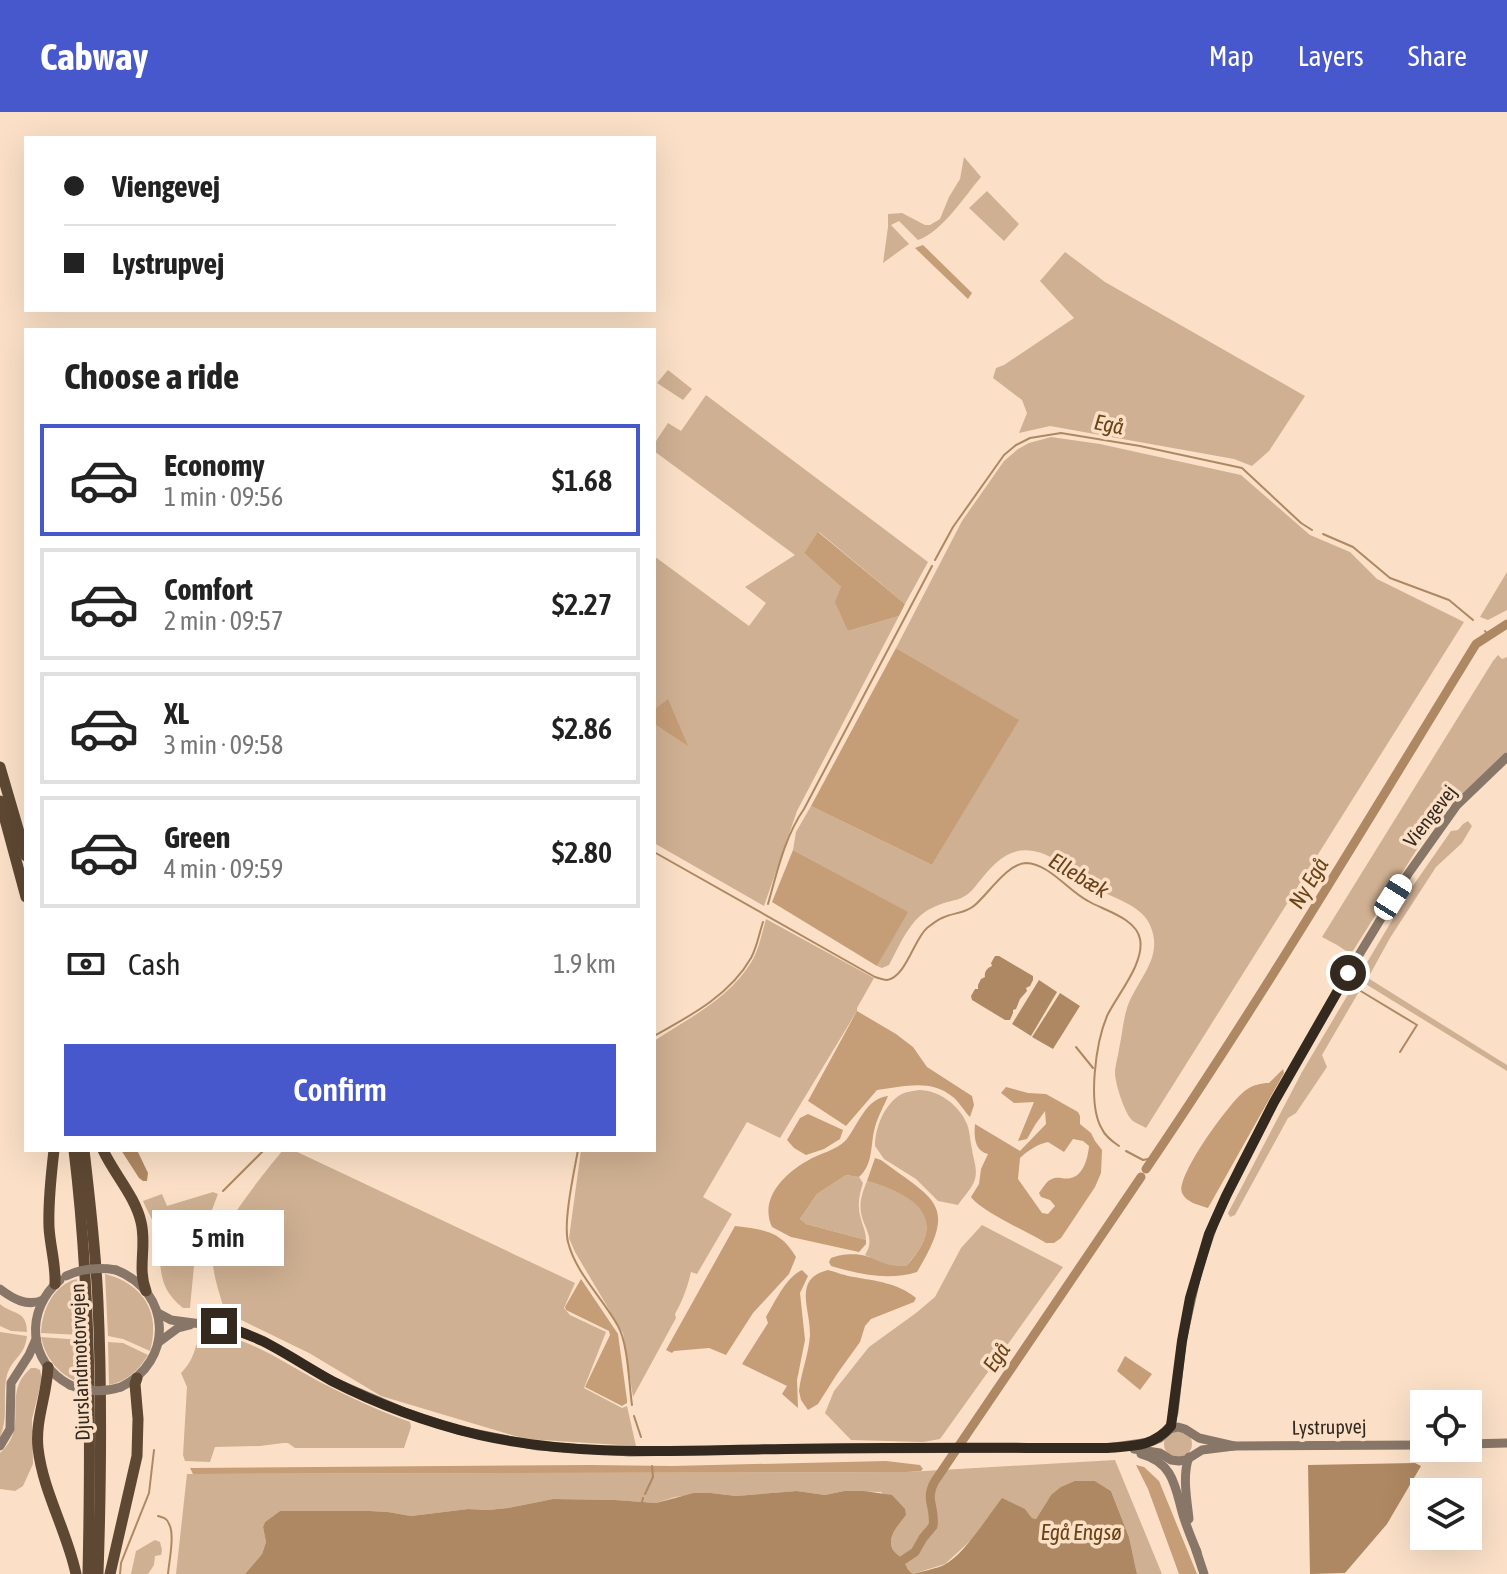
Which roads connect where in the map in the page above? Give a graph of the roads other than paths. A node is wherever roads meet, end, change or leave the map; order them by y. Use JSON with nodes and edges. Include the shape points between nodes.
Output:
{"nodes":[{"id":1,"x":1507,"y":757,"type":"edge"},
{"id":2,"x":0,"y":767,"type":"edge"},
{"id":3,"x":6,"y":785,"type":"junction"},
{"id":4,"x":0,"y":801,"type":"edge"},
{"id":5,"x":24,"y":841,"type":"edge"},
{"id":6,"x":24,"y":849,"type":"edge"},
{"id":7,"x":24,"y":889,"type":"edge"},
{"id":8,"x":54,"y":1152,"type":"edge"},
{"id":9,"x":74,"y":1152,"type":"edge"},
{"id":10,"x":84,"y":1152,"type":"edge"},
{"id":11,"x":104,"y":1152,"type":"edge"},
{"id":12,"x":55,"y":1284,"type":"junction"},
{"id":13,"x":0,"y":1289,"type":"edge"},
{"id":14,"x":146,"y":1291,"type":"junction"},
{"id":15,"x":0,"y":1296,"type":"edge"},
{"id":16,"x":43,"y":1300,"type":"junction"},
{"id":17,"x":158,"y":1313,"type":"junction"},
{"id":18,"x":36,"y":1320,"type":"junction"},
{"id":19,"x":206,"y":1324,"type":"junction"},
{"id":20,"x":36,"y":1339,"type":"junction"},
{"id":21,"x":159,"y":1342,"type":"junction"},
{"id":22,"x":46,"y":1364,"type":"junction"},
{"id":23,"x":18,"y":1369,"type":"junction"},
{"id":24,"x":137,"y":1378,"type":"junction"},
{"id":25,"x":1178,"y":1382,"type":"junction"},
{"id":26,"x":1166,"y":1432,"type":"junction"},
{"id":27,"x":1190,"y":1432,"type":"junction"},
{"id":28,"x":1507,"y":1443,"type":"edge"},
{"id":29,"x":1482,"y":1444,"type":"edge"},
{"id":30,"x":1410,"y":1445,"type":"edge"},
{"id":31,"x":0,"y":1446,"type":"edge"},
{"id":32,"x":1234,"y":1446,"type":"junction"},
{"id":33,"x":1111,"y":1448,"type":"junction"},
{"id":34,"x":1191,"y":1456,"type":"junction"},
{"id":35,"x":1167,"y":1457,"type":"junction"},
{"id":36,"x":1189,"y":1519,"type":"junction"},
{"id":37,"x":1197,"y":1552,"type":"junction"},
{"id":38,"x":76,"y":1574,"type":"edge"},
{"id":39,"x":88,"y":1574,"type":"edge"},
{"id":40,"x":98,"y":1574,"type":"edge"},
{"id":41,"x":110,"y":1574,"type":"edge"},
{"id":42,"x":1204,"y":1574,"type":"edge"}],
"edges":[{"from":1,"to":25,"type":"street","name":"Viengevej","via":[[1457,805],[1408,874],[1274,1102],[1209,1234],[1190,1298]]},
{"from":2,"to":3,"type":"highway"},
{"from":3,"to":5,"type":"highway"},
{"from":3,"to":6,"type":"highway"},
{"from":4,"to":7,"type":"highway"},
{"from":8,"to":12,"type":"highway","via":[[48,1200]]},
{"from":9,"to":39,"type":"highway","name":"Djurslandmotorvejen","via":[[88,1301]]},
{"from":10,"to":40,"type":"highway","name":"Djurslandmotorvejen","via":[[99,1326]]},
{"from":11,"to":14,"type":"highway","via":[[140,1218]]},
{"from":12,"to":14,"type":"street","bridge":true,"via":[[94,1268],[116,1270]]},
{"from":12,"to":16,"type":"street"},
{"from":13,"to":16,"type":"street","via":[[23,1302]]},
{"from":14,"to":17,"type":"street"},
{"from":15,"to":18,"type":"street"},
{"from":16,"to":18,"type":"street"},
{"from":17,"to":19,"type":"street"},
{"from":17,"to":21,"type":"street"},
{"from":18,"to":20,"type":"street"},
{"from":19,"to":21,"type":"street","via":[[178,1328]]},
{"from":19,"to":33,"type":"street","via":[[262,1340],[390,1407],[458,1430],[565,1449]]},
{"from":20,"to":22,"type":"street"},
{"from":20,"to":23,"type":"street"},
{"from":21,"to":24,"type":"street"},
{"from":22,"to":23,"type":"street"},
{"from":22,"to":24,"type":"street","bridge":true,"via":[[70,1385],[92,1391],[121,1387]]},
{"from":22,"to":38,"type":"highway","via":[[38,1445]]},
{"from":23,"to":31,"type":"street","via":[[11,1383],[10,1429]]},
{"from":24,"to":41,"type":"highway","via":[[137,1456]]},
{"from":25,"to":26,"type":"street","name":"Viengevej"},
{"from":25,"to":27,"type":"street","name":"Viengevej","via":[[1181,1415]]},
{"from":26,"to":27,"type":"street","via":[[1179,1427]]},
{"from":26,"to":33,"type":"street","via":[[1145,1444]]},
{"from":26,"to":35,"type":"street","via":[[1161,1446]]},
{"from":27,"to":32,"type":"street","name":"Lystrupvej"},
{"from":27,"to":34,"type":"street","via":[[1195,1446]]},
{"from":28,"to":29,"type":"street"},
{"from":30,"to":32,"type":"street","name":"Lystrupvej"},
{"from":32,"to":34,"type":"street","name":"Lystrupvej"},
{"from":33,"to":35,"type":"street"},
{"from":33,"to":37,"type":"street","via":[[1150,1457],[1169,1471]]},
{"from":34,"to":35,"type":"street","via":[[1179,1461]]},
{"from":34,"to":36,"type":"street","via":[[1186,1477]]},
{"from":35,"to":36,"type":"street","via":[[1179,1478]]},
{"from":36,"to":37,"type":"street"},
{"from":37,"to":42,"type":"street"}]}
